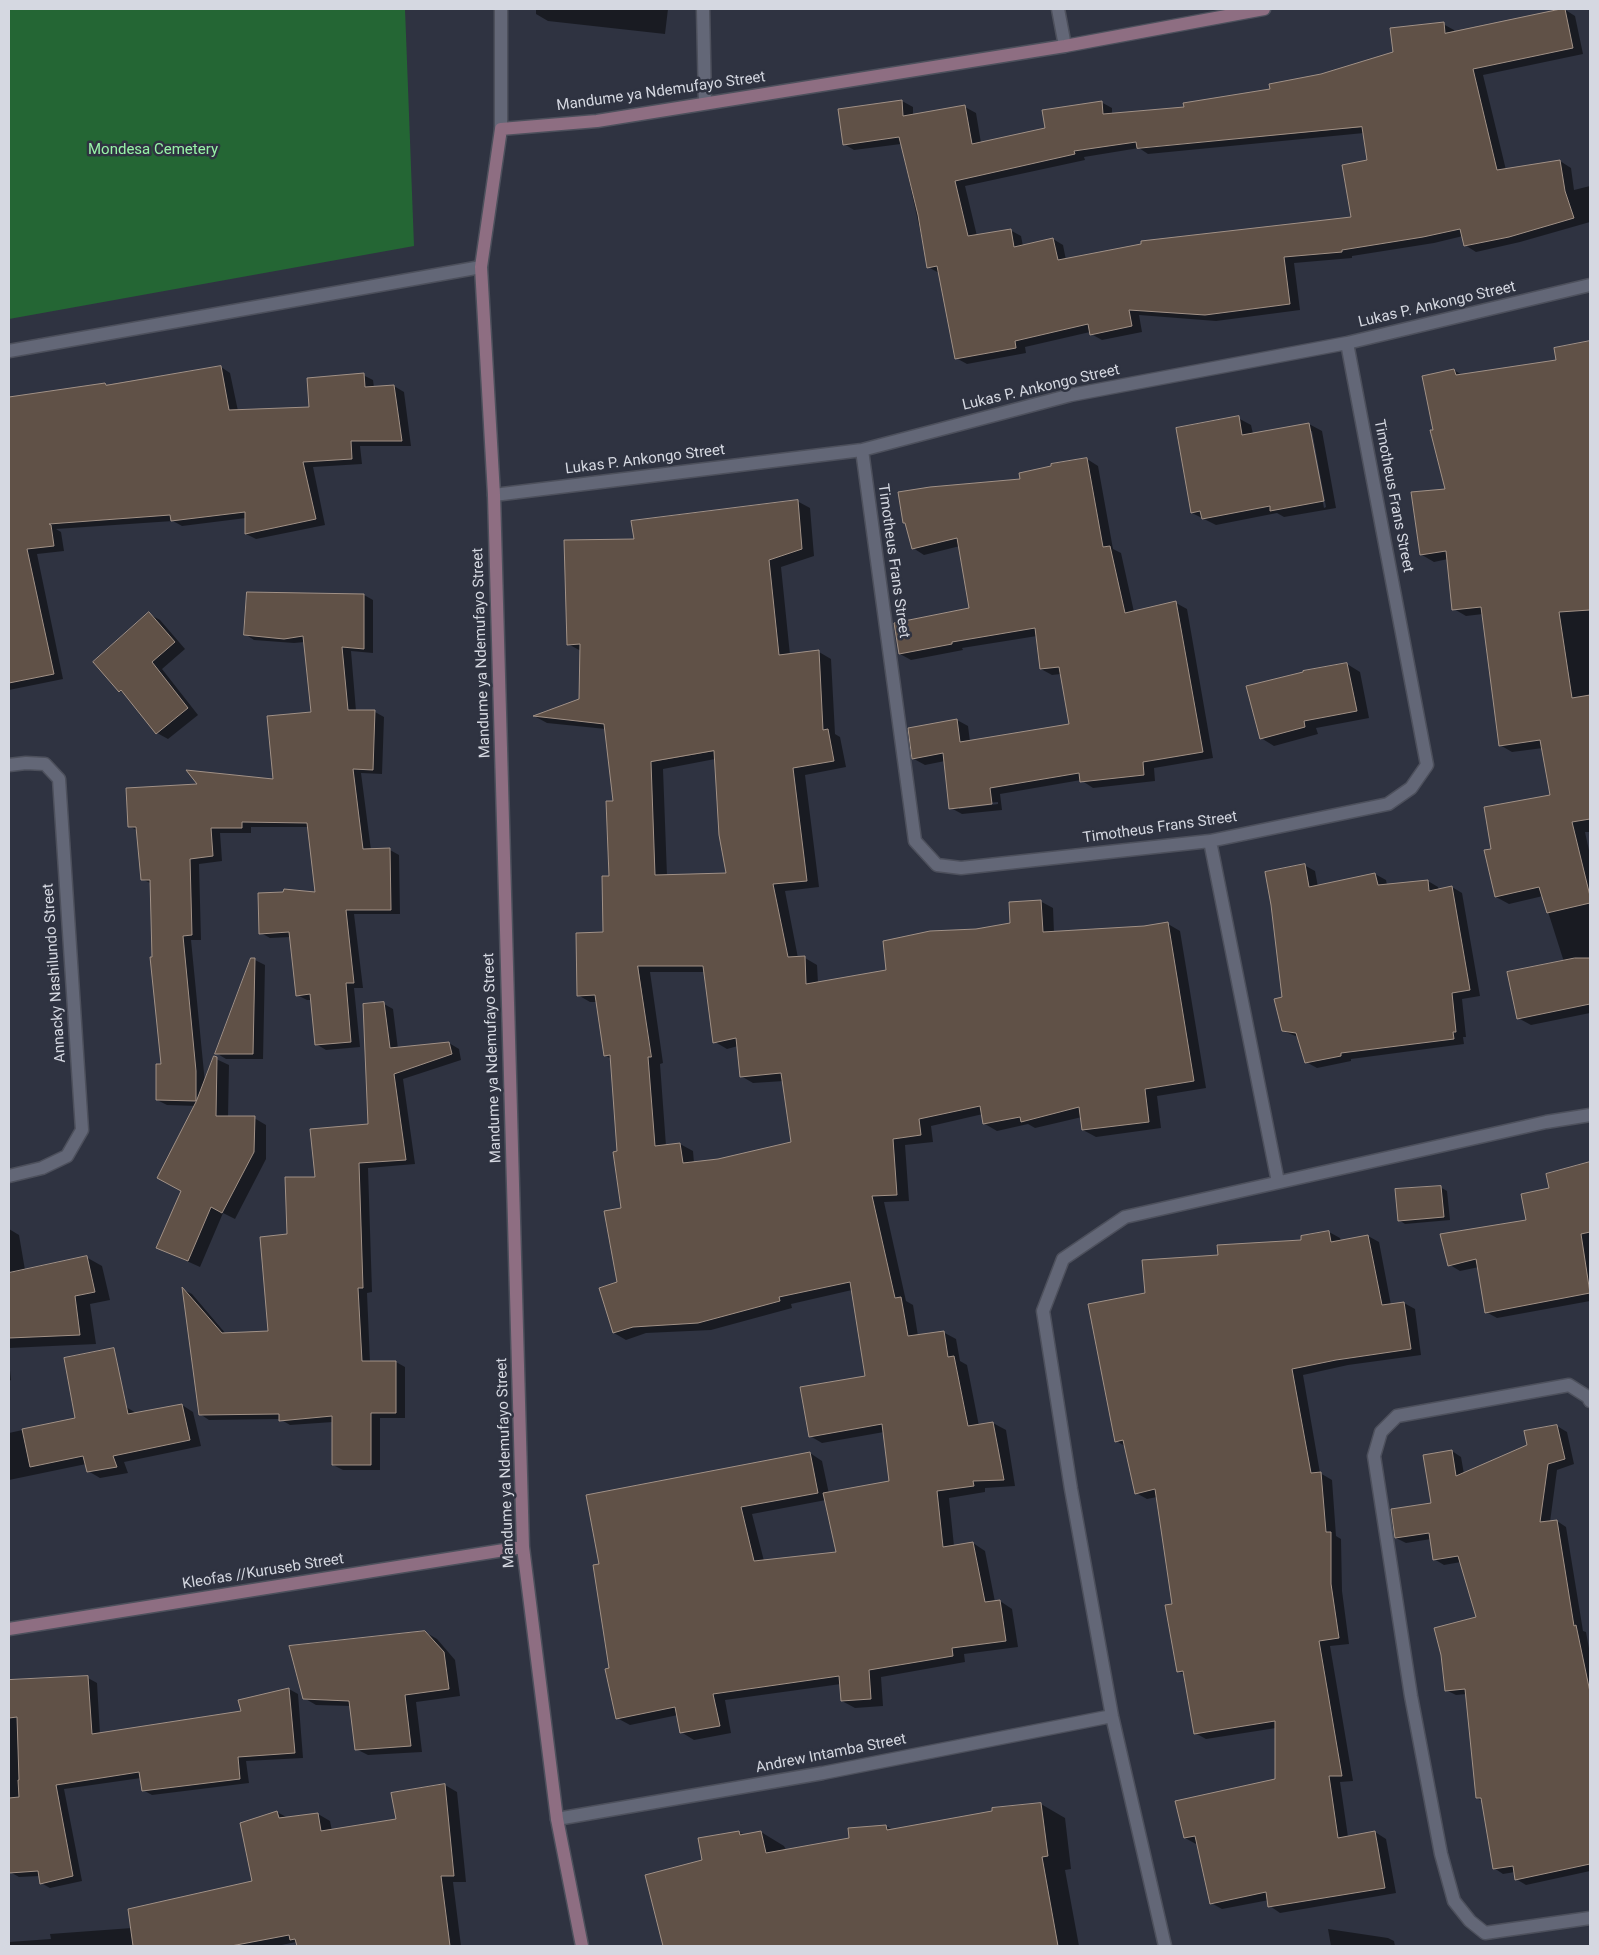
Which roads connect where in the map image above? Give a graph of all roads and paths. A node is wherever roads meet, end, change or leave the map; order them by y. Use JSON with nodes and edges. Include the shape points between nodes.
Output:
{"nodes":[{"id":1,"x":501,"y":9,"type":"edge"},
{"id":2,"x":704,"y":9,"type":"edge"},
{"id":3,"x":1058,"y":9,"type":"edge"},
{"id":4,"x":1264,"y":9,"type":"edge"},
{"id":5,"x":1065,"y":46,"type":"junction"},
{"id":6,"x":704,"y":103,"type":"junction"},
{"id":7,"x":501,"y":129,"type":"junction"},
{"id":8,"x":481,"y":267,"type":"junction"},
{"id":9,"x":1590,"y":285,"type":"edge"},
{"id":10,"x":1347,"y":343,"type":"junction"},
{"id":11,"x":9,"y":352,"type":"edge"},
{"id":12,"x":862,"y":450,"type":"junction"},
{"id":13,"x":494,"y":495,"type":"junction"},
{"id":14,"x":9,"y":765,"type":"edge"},
{"id":15,"x":1210,"y":840,"type":"junction"},
{"id":16,"x":1590,"y":1115,"type":"edge"},
{"id":17,"x":9,"y":1176,"type":"edge"},
{"id":18,"x":1278,"y":1182,"type":"junction"},
{"id":19,"x":1590,"y":1401,"type":"edge"},
{"id":20,"x":523,"y":1547,"type":"junction"},
{"id":21,"x":9,"y":1629,"type":"edge"},
{"id":22,"x":1112,"y":1716,"type":"junction"},
{"id":23,"x":556,"y":1819,"type":"junction"},
{"id":24,"x":1590,"y":1918,"type":"edge"},
{"id":25,"x":582,"y":1946,"type":"edge"},
{"id":26,"x":1164,"y":1946,"type":"edge"}],
"edges":[{"from":1,"to":7,"type":"street"},
{"from":2,"to":6,"type":"street"},
{"from":3,"to":5,"type":"street"},
{"from":4,"to":5,"type":"street","name":"Mandume ya Ndemufayo Street"},
{"from":5,"to":6,"type":"street","name":"Mandume ya Ndemufayo Street"},
{"from":6,"to":7,"type":"street","name":"Mandume ya Ndemufayo Street","via":[[597,121]]},
{"from":7,"to":8,"type":"street","name":"Mandume ya Ndemufayo Street"},
{"from":8,"to":11,"type":"street"},
{"from":8,"to":13,"type":"street","name":"Mandume ya Ndemufayo Street"},
{"from":9,"to":10,"type":"street","name":"Lukas P. Ankongo Street"},
{"from":10,"to":12,"type":"street","name":"Lukas P. Ankongo Street","via":[[1071,395]]},
{"from":10,"to":15,"type":"street","name":"Timotheus Frans Street","via":[[1427,764],[1410,788],[1388,804]]},
{"from":12,"to":13,"type":"street","name":"Lukas P. Ankongo Street"},
{"from":12,"to":15,"type":"street","name":"Timotheus Frans Street","via":[[914,841],[937,865],[961,868]]},
{"from":13,"to":20,"type":"street","name":"Mandume ya Ndemufayo Street"},
{"from":14,"to":17,"type":"street","name":"Annacky Nashilundo Street","via":[[45,764],[58,779],[82,1130],[67,1156],[42,1168]]},
{"from":15,"to":18,"type":"street"},
{"from":16,"to":18,"type":"street"},
{"from":18,"to":22,"type":"street","via":[[1125,1217],[1063,1259],[1043,1311],[1070,1489]]},
{"from":19,"to":24,"type":"street","via":[[1569,1385],[1397,1416],[1381,1432],[1374,1456],[1415,1714],[1441,1854],[1454,1901],[1485,1933]]},
{"from":20,"to":21,"type":"street","name":"Kleofas //Kuruseb Street"},
{"from":20,"to":23,"type":"street","name":"Mandume ya Ndemufayo Street"},
{"from":22,"to":23,"type":"street","name":"Andrew Intamba Street","via":[[823,1773]]},
{"from":22,"to":26,"type":"street"},
{"from":23,"to":25,"type":"street","name":"Mandume ya Ndemufayo Street"}]}
